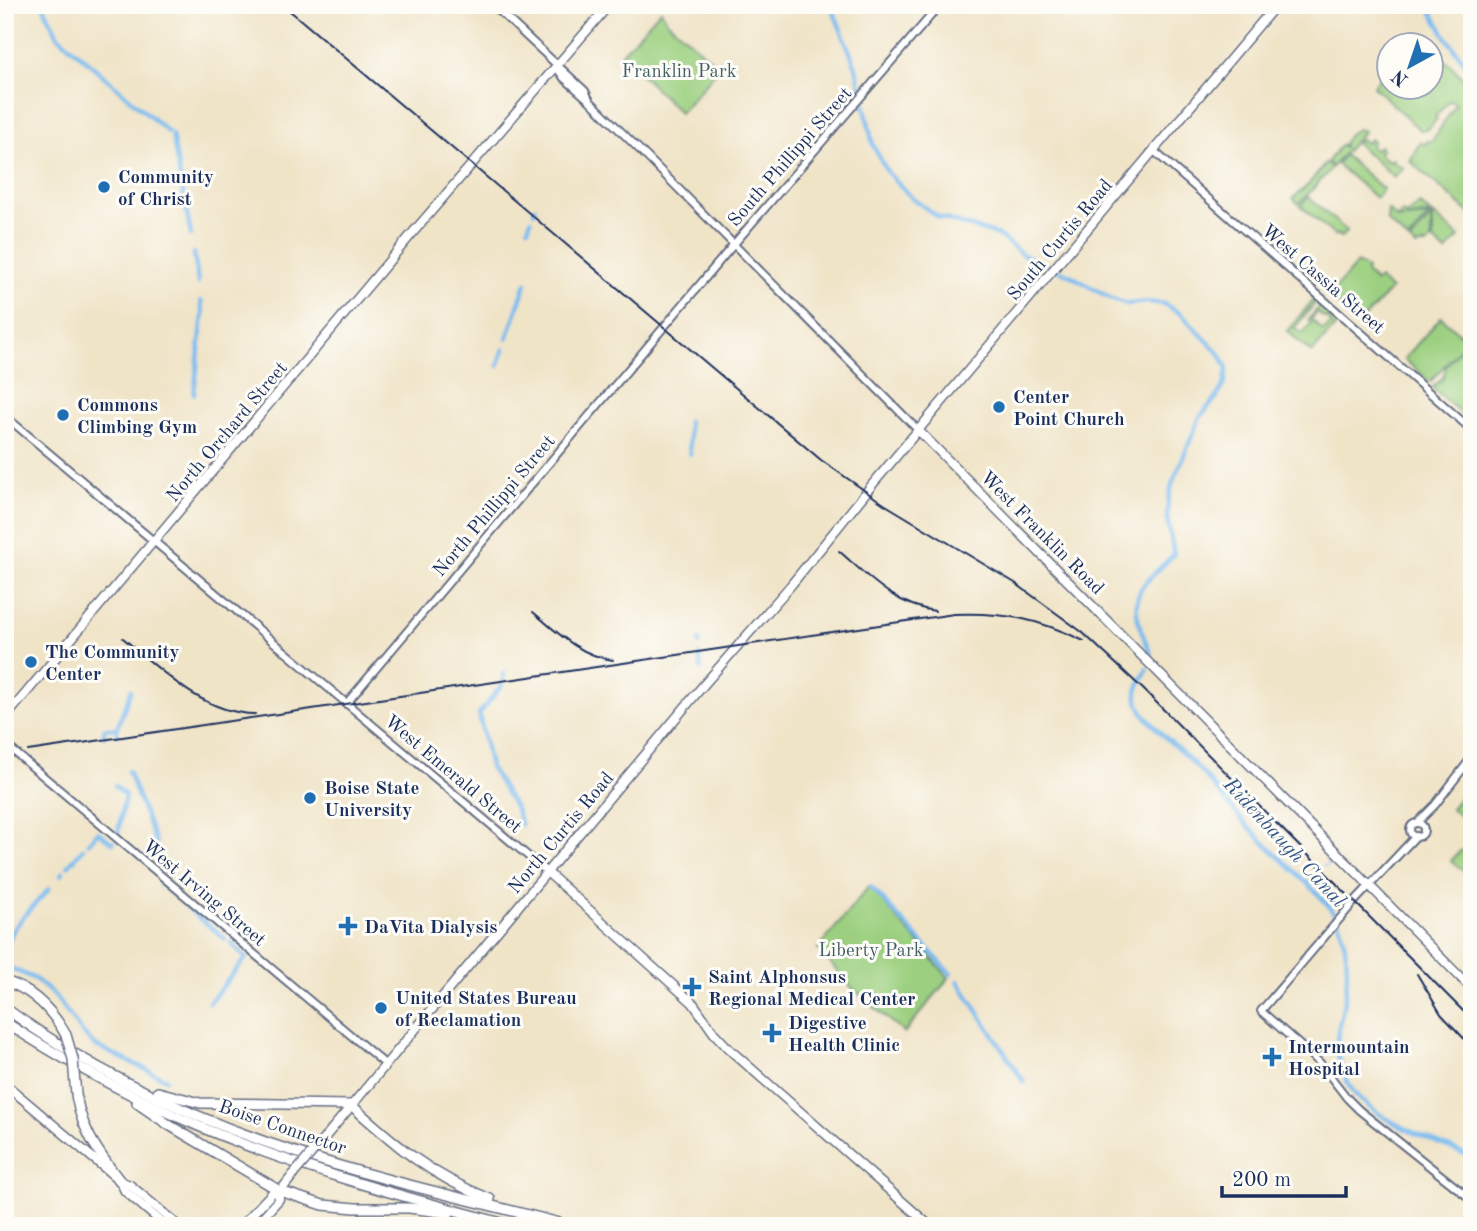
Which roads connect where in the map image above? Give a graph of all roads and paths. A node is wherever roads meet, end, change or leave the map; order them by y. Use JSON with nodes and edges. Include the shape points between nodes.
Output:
{"nodes":[{"id":1,"x":493,"y":5,"type":"edge"},
{"id":2,"x":609,"y":5,"type":"edge"},
{"id":3,"x":940,"y":5,"type":"edge"},
{"id":4,"x":1276,"y":5,"type":"edge"},
{"id":5,"x":556,"y":67,"type":"junction"},
{"id":6,"x":1154,"y":151,"type":"junction"},
{"id":7,"x":734,"y":244,"type":"junction"},
{"id":8,"x":664,"y":328,"type":"joint"},
{"id":9,"x":5,"y":415,"type":"edge"},
{"id":10,"x":918,"y":430,"type":"junction"},
{"id":11,"x":1472,"y":430,"type":"edge"},
{"id":12,"x":866,"y":492,"type":"joint"},
{"id":13,"x":154,"y":541,"type":"junction"},
{"id":14,"x":346,"y":704,"type":"junction"},
{"id":15,"x":5,"y":718,"type":"edge"},
{"id":16,"x":5,"y":744,"type":"edge"},
{"id":17,"x":1472,"y":757,"type":"edge"},
{"id":18,"x":1435,"y":805,"type":"junction"},
{"id":19,"x":1417,"y":823,"type":"junction"},
{"id":20,"x":1424,"y":829,"type":"junction"},
{"id":21,"x":1413,"y":835,"type":"junction"},
{"id":22,"x":547,"y":872,"type":"junction"},
{"id":23,"x":1370,"y":884,"type":"junction"},
{"id":24,"x":5,"y":981,"type":"edge"},
{"id":25,"x":1472,"y":989,"type":"edge"},
{"id":26,"x":5,"y":1008,"type":"edge"},
{"id":27,"x":5,"y":1021,"type":"edge"},
{"id":28,"x":385,"y":1065,"type":"junction"},
{"id":29,"x":5,"y":1084,"type":"edge"},
{"id":30,"x":113,"y":1086,"type":"junction"},
{"id":31,"x":137,"y":1087,"type":"junction"},
{"id":32,"x":351,"y":1105,"type":"junction"},
{"id":33,"x":120,"y":1181,"type":"junction"},
{"id":34,"x":279,"y":1192,"type":"junction"},
{"id":35,"x":1472,"y":1200,"type":"edge"},
{"id":36,"x":527,"y":1214,"type":"junction"},
{"id":37,"x":497,"y":1222,"type":"junction"},
{"id":38,"x":166,"y":1226,"type":"edge"},
{"id":39,"x":179,"y":1226,"type":"edge"},
{"id":40,"x":241,"y":1226,"type":"edge"},
{"id":41,"x":255,"y":1226,"type":"edge"},
{"id":42,"x":513,"y":1226,"type":"edge"},
{"id":43,"x":571,"y":1226,"type":"edge"},
{"id":44,"x":930,"y":1226,"type":"edge"}],
"edges":[{"from":1,"to":5,"type":"street","name":"West Franklin Road"},
{"from":2,"to":5,"type":"main road","name":"North Orchard Street"},
{"from":3,"to":7,"type":"street","name":"South Phillippi Street"},
{"from":4,"to":6,"type":"main road","name":"South Curtis Road"},
{"from":5,"to":7,"type":"street","name":"West Franklin Road"},
{"from":5,"to":13,"type":"main road","name":"North Orchard Street"},
{"from":6,"to":10,"type":"main road","name":"South Curtis Road"},
{"from":6,"to":11,"type":"street","name":"West Cassia Street"},
{"from":7,"to":8,"type":"street","name":"South Phillippi Street"},
{"from":7,"to":10,"type":"street","name":"West Franklin Road"},
{"from":8,"to":14,"type":"street","name":"North Phillippi Street"},
{"from":9,"to":13,"type":"street","name":"West Emerald Street"},
{"from":10,"to":12,"type":"main road","name":"South Curtis Road"},
{"from":10,"to":23,"type":"main road","name":"West Franklin Road"},
{"from":12,"to":22,"type":"main road","name":"North Curtis Road"},
{"from":13,"to":14,"type":"street","name":"West Emerald Street"},
{"from":13,"to":15,"type":"main road","name":"North Orchard Street"},
{"from":14,"to":22,"type":"street","name":"West Emerald Street"},
{"from":16,"to":28,"type":"street","name":"West Irving Street"},
{"from":17,"to":18,"type":"street"},
{"from":18,"to":19,"type":"street"},
{"from":18,"to":20,"type":"street"},
{"from":19,"to":20,"type":"street"},
{"from":19,"to":21,"type":"street","via":[[1411,826]]},
{"from":20,"to":21,"type":"street","via":[[1421,835]]},
{"from":21,"to":23,"type":"street"},
{"from":22,"to":28,"type":"main road","name":"North Curtis Road"},
{"from":22,"to":44,"type":"main road","name":"West Emerald Street","via":[[693,1003],[729,1049]]},
{"from":23,"to":25,"type":"main road","name":"West Franklin Road"},
{"from":23,"to":35,"type":"street","via":[[1261,1011],[1320,1062],[1359,1110]]},
{"from":24,"to":33,"type":"highway","bridge":true,"via":[[27,990],[58,1021],[73,1059],[83,1125]]},
{"from":26,"to":31,"type":"highway","name":"Boise Connector","via":[[75,1054]]},
{"from":27,"to":30,"type":"highway","name":"Boise Connector"},
{"from":28,"to":32,"type":"main road","name":"North Curtis Road"},
{"from":29,"to":33,"type":"main road"},
{"from":30,"to":34,"type":"highway"},
{"from":30,"to":37,"type":"highway","name":"Boise Connector","via":[[231,1140],[316,1170]]},
{"from":31,"to":32,"type":"highway","via":[[200,1103]]},
{"from":31,"to":36,"type":"highway","name":"Boise Connector","via":[[289,1150]]},
{"from":32,"to":34,"type":"main road","name":"North Curtis Road","bridge":true},
{"from":32,"to":36,"type":"highway","via":[[430,1170]]},
{"from":33,"to":38,"type":"main road","via":[[125,1191]]},
{"from":33,"to":39,"type":"main road"},
{"from":34,"to":37,"type":"highway","via":[[323,1205],[409,1208]]},
{"from":34,"to":40,"type":"main road","name":"North Curtis Road","via":[[273,1192]]},
{"from":34,"to":41,"type":"main road","name":"North Curtis Road","via":[[279,1199]]},
{"from":36,"to":43,"type":"highway","name":"Boise Connector"},
{"from":37,"to":42,"type":"highway","name":"Boise Connector"}]}
